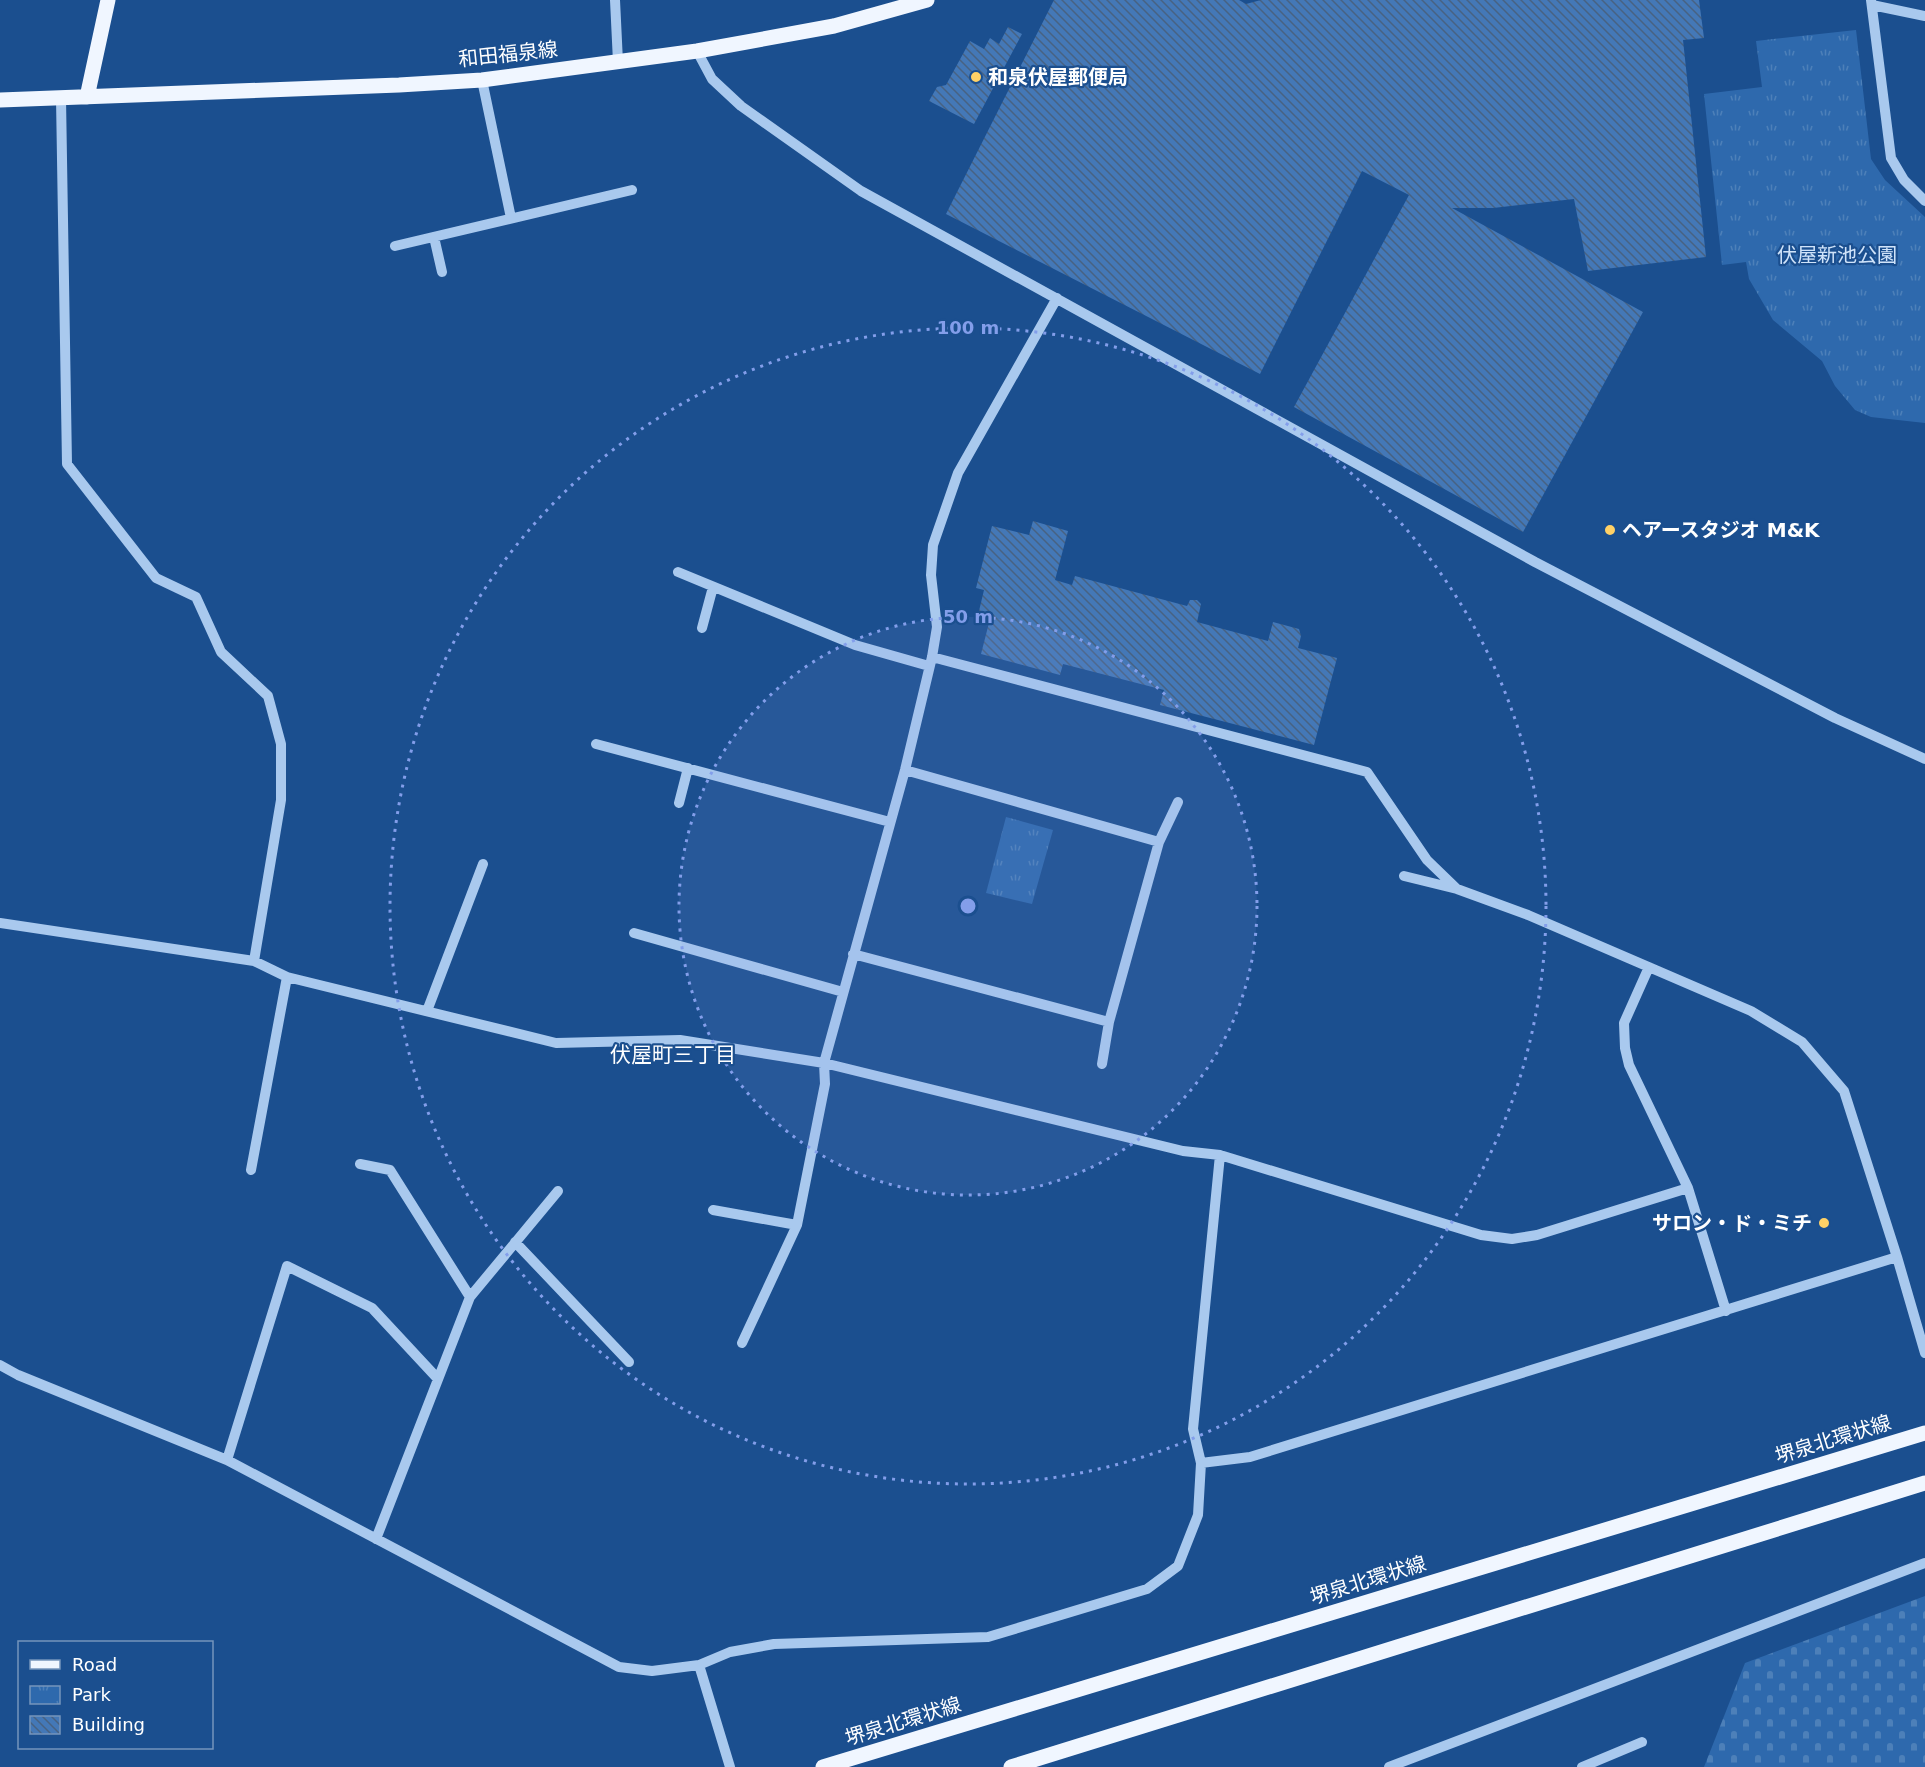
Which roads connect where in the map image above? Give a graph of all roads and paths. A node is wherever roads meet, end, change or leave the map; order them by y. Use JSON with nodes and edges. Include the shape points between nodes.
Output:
{"nodes":[{"id":1,"x":108,"y":0,"type":"edge"},
{"id":2,"x":615,"y":0,"type":"edge"},
{"id":3,"x":927,"y":0,"type":"edge"},
{"id":4,"x":1872,"y":2,"type":"edge"},
{"id":5,"x":1925,"y":16,"type":"edge"},
{"id":6,"x":697,"y":51,"type":"junction"},
{"id":7,"x":618,"y":62,"type":"junction"},
{"id":8,"x":482,"y":80,"type":"junction"},
{"id":9,"x":87,"y":97,"type":"junction"},
{"id":10,"x":61,"y":98,"type":"junction"},
{"id":11,"x":0,"y":100,"type":"edge"},
{"id":12,"x":632,"y":190,"type":"dead end"},
{"id":13,"x":1925,"y":201,"type":"edge"},
{"id":14,"x":511,"y":218,"type":"junction"},
{"id":15,"x":434,"y":237,"type":"junction"},
{"id":16,"x":395,"y":246,"type":"dead end"},
{"id":17,"x":442,"y":272,"type":"dead end"},
{"id":18,"x":1057,"y":298,"type":"junction"},
{"id":19,"x":678,"y":572,"type":"dead end"},
{"id":20,"x":713,"y":587,"type":"junction"},
{"id":21,"x":702,"y":628,"type":"dead end"},
{"id":22,"x":930,"y":661,"type":"junction"},
{"id":23,"x":596,"y":744,"type":"dead end"},
{"id":24,"x":1925,"y":759,"type":"edge"},
{"id":25,"x":688,"y":768,"type":"junction"},
{"id":26,"x":905,"y":770,"type":"junction"},
{"id":27,"x":1178,"y":802,"type":"dead end"},
{"id":28,"x":679,"y":803,"type":"dead end"},
{"id":29,"x":890,"y":822,"type":"junction"},
{"id":30,"x":1159,"y":842,"type":"junction"},
{"id":31,"x":483,"y":864,"type":"dead end"},
{"id":32,"x":1404,"y":876,"type":"dead end"},
{"id":33,"x":1457,"y":889,"type":"junction"},
{"id":34,"x":0,"y":923,"type":"edge"},
{"id":35,"x":634,"y":933,"type":"dead end"},
{"id":36,"x":853,"y":954,"type":"junction"},
{"id":37,"x":254,"y":961,"type":"junction"},
{"id":38,"x":1649,"y":967,"type":"junction"},
{"id":39,"x":287,"y":976,"type":"junction"},
{"id":40,"x":843,"y":992,"type":"junction"},
{"id":41,"x":427,"y":1011,"type":"junction"},
{"id":42,"x":1109,"y":1022,"type":"junction"},
{"id":43,"x":824,"y":1064,"type":"junction"},
{"id":44,"x":1102,"y":1064,"type":"dead end"},
{"id":45,"x":1220,"y":1155,"type":"junction"},
{"id":46,"x":360,"y":1164,"type":"dead end"},
{"id":47,"x":251,"y":1170,"type":"dead end"},
{"id":48,"x":1688,"y":1188,"type":"junction"},
{"id":49,"x":558,"y":1191,"type":"dead end"},
{"id":50,"x":713,"y":1210,"type":"dead end"},
{"id":51,"x":797,"y":1225,"type":"junction"},
{"id":52,"x":515,"y":1242,"type":"junction"},
{"id":53,"x":1897,"y":1257,"type":"junction"},
{"id":54,"x":470,"y":1297,"type":"junction"},
{"id":55,"x":1726,"y":1311,"type":"junction"},
{"id":56,"x":742,"y":1343,"type":"dead end"},
{"id":57,"x":1925,"y":1353,"type":"edge"},
{"id":58,"x":629,"y":1362,"type":"dead end"},
{"id":59,"x":0,"y":1365,"type":"edge"},
{"id":60,"x":438,"y":1379,"type":"junction"},
{"id":61,"x":1925,"y":1432,"type":"edge"},
{"id":62,"x":227,"y":1460,"type":"junction"},
{"id":63,"x":1201,"y":1463,"type":"junction"},
{"id":64,"x":1925,"y":1483,"type":"edge"},
{"id":65,"x":376,"y":1539,"type":"junction"},
{"id":66,"x":1925,"y":1563,"type":"edge"},
{"id":67,"x":699,"y":1665,"type":"junction"},
{"id":68,"x":1642,"y":1742,"type":"dead end"},
{"id":69,"x":730,"y":1767,"type":"edge"},
{"id":70,"x":823,"y":1767,"type":"edge"},
{"id":71,"x":1011,"y":1767,"type":"edge"},
{"id":72,"x":1389,"y":1767,"type":"edge"},
{"id":73,"x":1582,"y":1767,"type":"edge"}],
"edges":[{"from":1,"to":9,"type":"main road"},
{"from":2,"to":7,"type":"street"},
{"from":3,"to":6,"type":"main road","name":"和田福泉線","via":[[834,26]]},
{"from":4,"to":5,"type":"street"},
{"from":4,"to":13,"type":"street","via":[[1891,158],[1904,180]]},
{"from":6,"to":7,"type":"main road","name":"和田福泉線"},
{"from":6,"to":18,"type":"street","via":[[712,79],[741,106],[861,191]]},
{"from":7,"to":8,"type":"main road","name":"和田福泉線"},
{"from":8,"to":9,"type":"main road","name":"和田福泉線"},
{"from":8,"to":14,"type":"street"},
{"from":9,"to":10,"type":"main road","name":"和田福泉線"},
{"from":10,"to":11,"type":"main road","name":"和田福泉線"},
{"from":10,"to":37,"type":"street","via":[[67,464],[156,578],[196,597],[221,652],[268,696],[281,744],[281,800]]},
{"from":12,"to":14,"type":"street"},
{"from":14,"to":15,"type":"street"},
{"from":15,"to":16,"type":"street"},
{"from":15,"to":17,"type":"street"},
{"from":18,"to":22,"type":"street","via":[[958,473],[933,545],[931,575],[938,627]]},
{"from":18,"to":24,"type":"street","via":[[1535,562],[1835,718]]},
{"from":19,"to":20,"type":"street"},
{"from":20,"to":21,"type":"street"},
{"from":20,"to":22,"type":"street","via":[[855,645]]},
{"from":22,"to":26,"type":"street"},
{"from":22,"to":33,"type":"street","via":[[1367,772],[1427,860]]},
{"from":23,"to":25,"type":"street"},
{"from":25,"to":28,"type":"street"},
{"from":25,"to":29,"type":"street"},
{"from":26,"to":29,"type":"street"},
{"from":26,"to":30,"type":"street"},
{"from":27,"to":30,"type":"street"},
{"from":29,"to":36,"type":"street"},
{"from":30,"to":42,"type":"street"},
{"from":31,"to":41,"type":"street"},
{"from":32,"to":33,"type":"street"},
{"from":33,"to":38,"type":"street"},
{"from":34,"to":37,"type":"street"},
{"from":35,"to":40,"type":"street"},
{"from":36,"to":40,"type":"street"},
{"from":36,"to":42,"type":"street"},
{"from":37,"to":39,"type":"street"},
{"from":38,"to":48,"type":"street","via":[[1624,1023],[1625,1048],[1629,1065]]},
{"from":38,"to":53,"type":"street","via":[[1751,1011],[1802,1042],[1844,1091]]},
{"from":39,"to":41,"type":"street"},
{"from":39,"to":47,"type":"street"},
{"from":40,"to":43,"type":"street"},
{"from":41,"to":43,"type":"street","via":[[556,1043],[680,1040]]},
{"from":42,"to":44,"type":"street"},
{"from":43,"to":45,"type":"street","via":[[1183,1151]]},
{"from":43,"to":51,"type":"street","via":[[825,1084]]},
{"from":45,"to":48,"type":"street","via":[[1481,1235],[1512,1239],[1537,1235]]},
{"from":45,"to":63,"type":"street","via":[[1193,1429]]},
{"from":46,"to":54,"type":"street","via":[[390,1170]]},
{"from":48,"to":55,"type":"street"},
{"from":49,"to":52,"type":"street"},
{"from":50,"to":51,"type":"street"},
{"from":51,"to":56,"type":"street"},
{"from":52,"to":54,"type":"street"},
{"from":52,"to":58,"type":"street"},
{"from":53,"to":55,"type":"street"},
{"from":53,"to":57,"type":"street"},
{"from":54,"to":60,"type":"street"},
{"from":55,"to":63,"type":"street","via":[[1250,1457]]},
{"from":59,"to":62,"type":"street"},
{"from":60,"to":62,"type":"street","via":[[372,1308],[287,1266]]},
{"from":60,"to":65,"type":"street"},
{"from":61,"to":70,"type":"main road","name":"堺泉北環状線"},
{"from":62,"to":65,"type":"street"},
{"from":63,"to":67,"type":"street","via":[[1198,1515],[1179,1566],[1147,1588],[988,1637],[774,1644],[730,1652]]},
{"from":64,"to":71,"type":"main road"},
{"from":65,"to":67,"type":"street","via":[[619,1666],[652,1671]]},
{"from":66,"to":72,"type":"street"},
{"from":67,"to":69,"type":"street"},
{"from":68,"to":73,"type":"street"}]}
